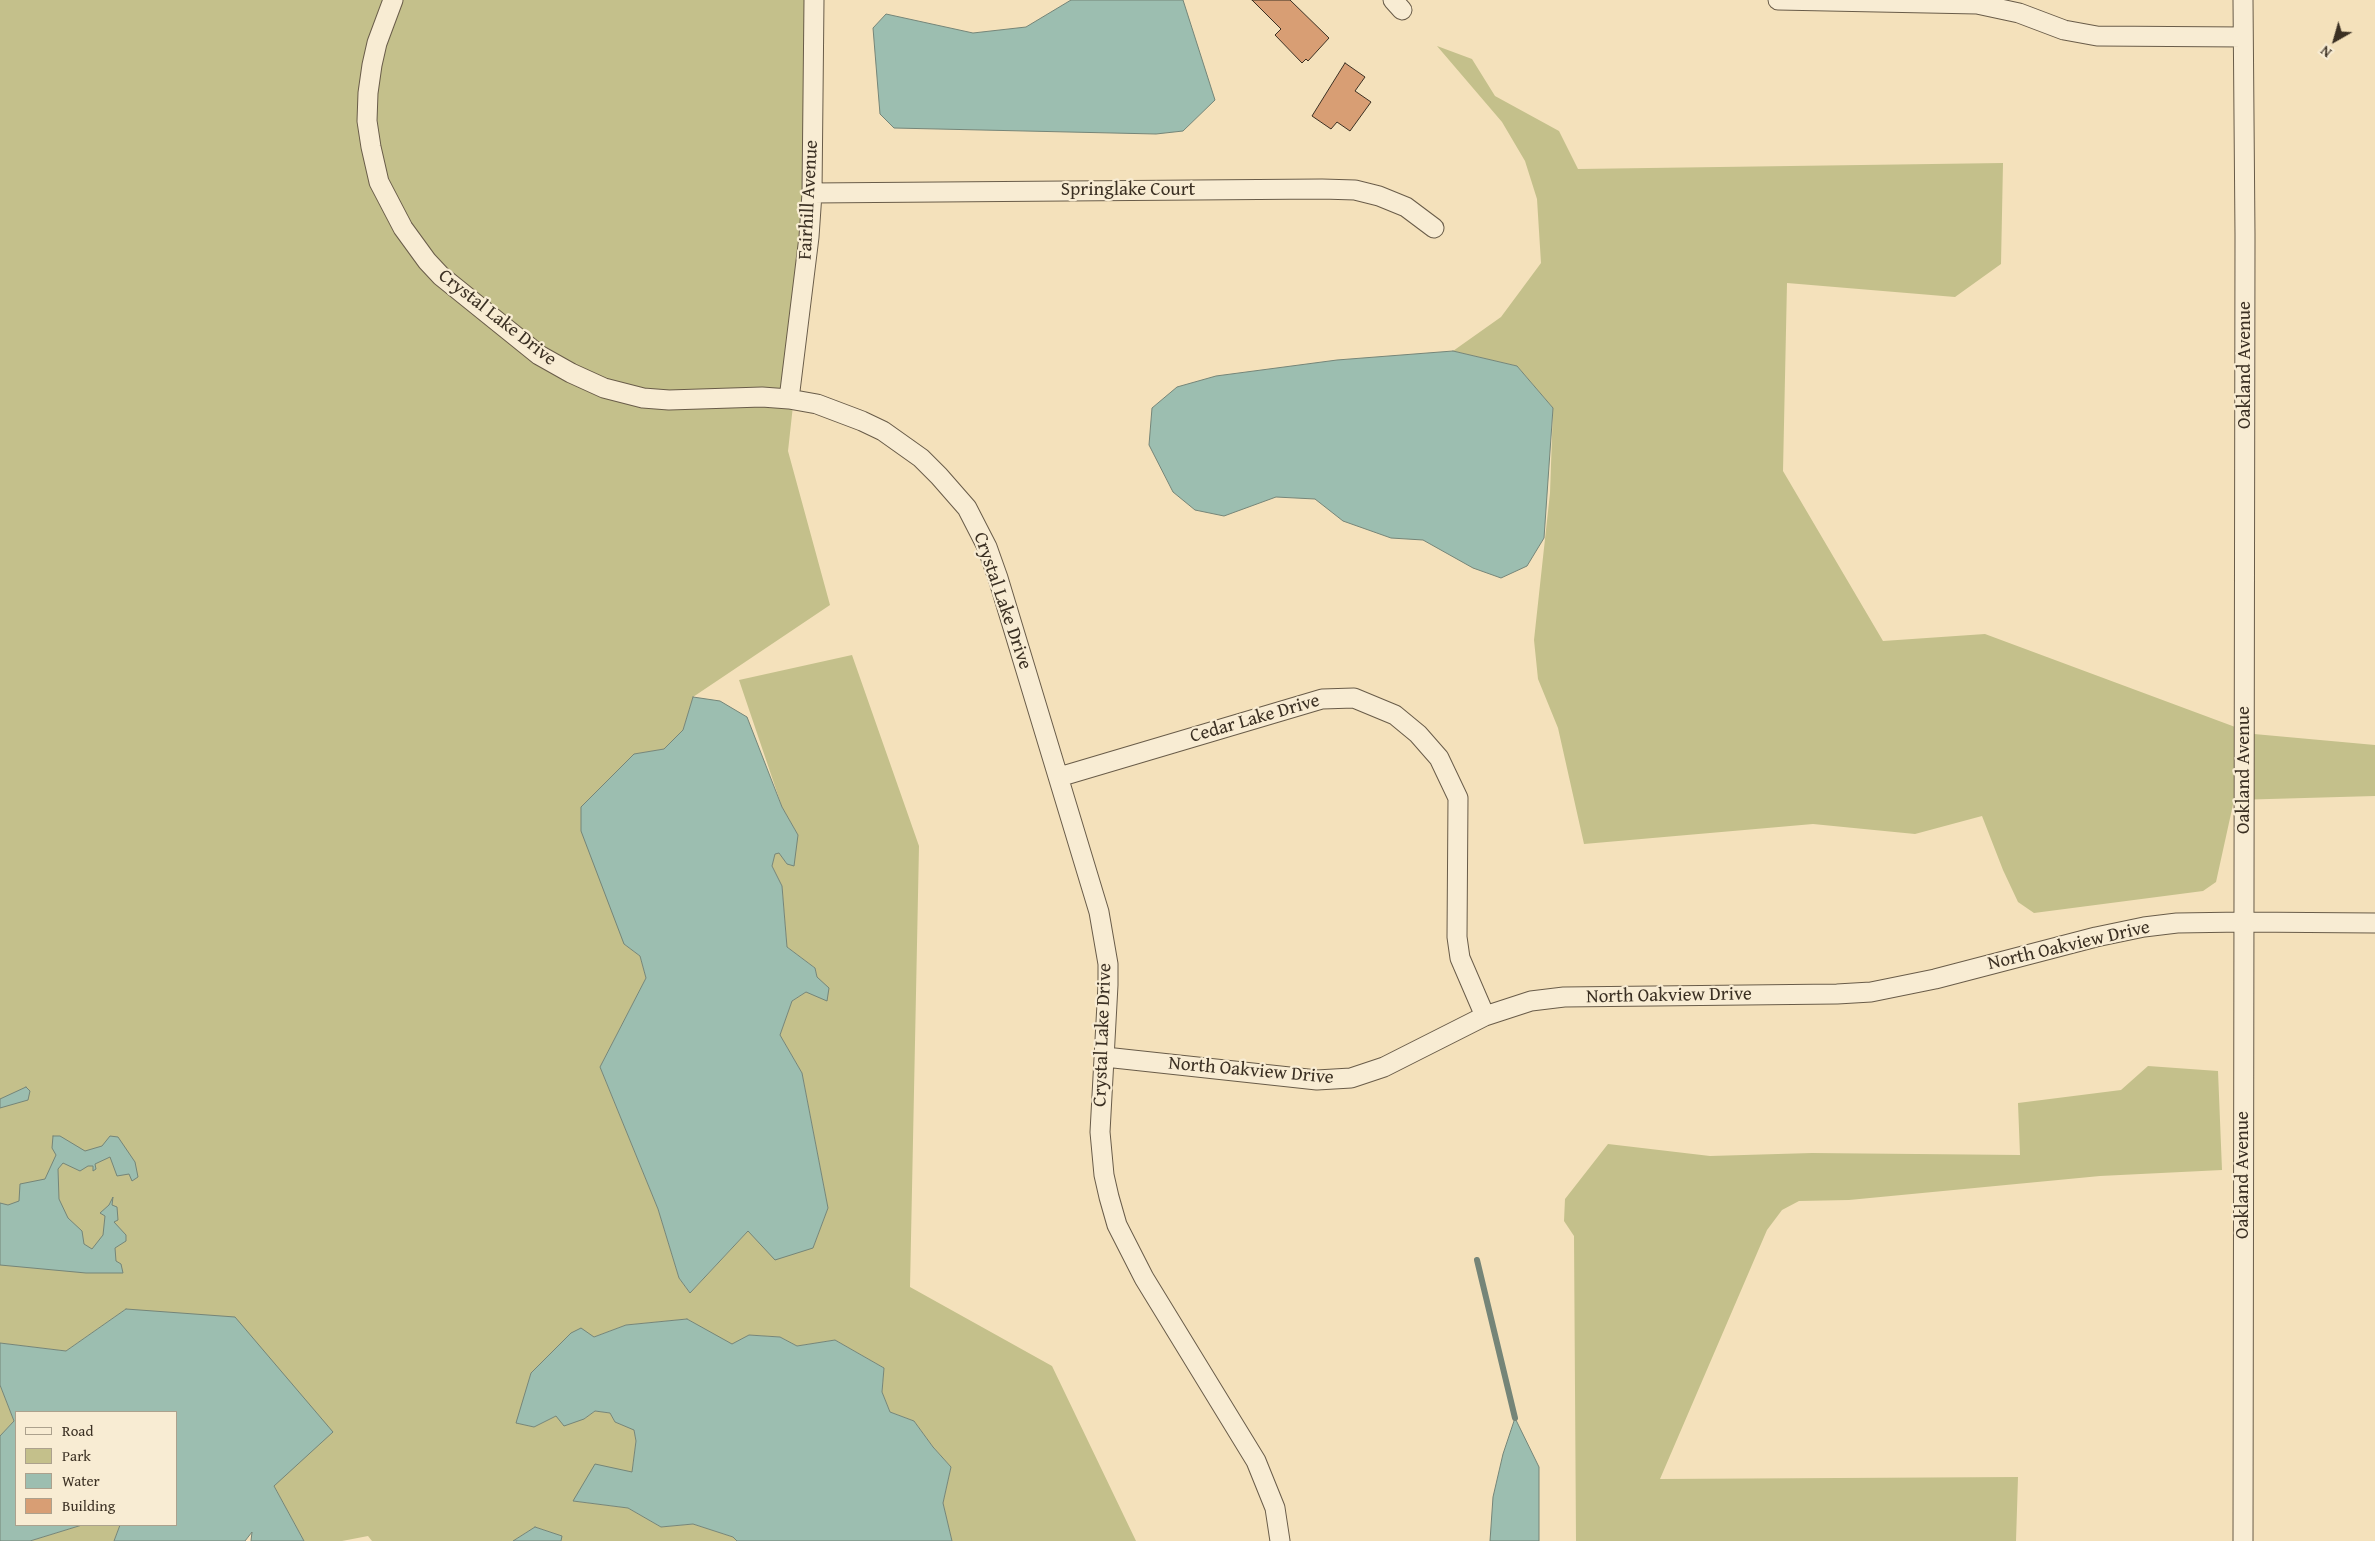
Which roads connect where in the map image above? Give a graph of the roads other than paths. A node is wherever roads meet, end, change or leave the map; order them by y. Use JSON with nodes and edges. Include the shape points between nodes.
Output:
{"nodes":[{"id":1,"x":393,"y":0,"type":"edge"},
{"id":2,"x":814,"y":0,"type":"edge"},
{"id":3,"x":1778,"y":0,"type":"edge"},
{"id":4,"x":2243,"y":0,"type":"edge"},
{"id":5,"x":2243,"y":37,"type":"junction"},
{"id":6,"x":812,"y":193,"type":"junction"},
{"id":7,"x":1434,"y":228,"type":"dead end"},
{"id":8,"x":789,"y":399,"type":"junction"},
{"id":9,"x":1059,"y":777,"type":"junction"},
{"id":10,"x":2243,"y":922,"type":"junction"},
{"id":11,"x":2375,"y":923,"type":"edge"},
{"id":12,"x":1485,"y":1016,"type":"junction"},
{"id":13,"x":1105,"y":1057,"type":"junction"},
{"id":14,"x":1280,"y":1541,"type":"edge"},
{"id":15,"x":2243,"y":1541,"type":"edge"}],
"edges":[{"from":1,"to":8,"type":"street","name":"Crystal Lake Drive","via":[[372,65],[368,102],[371,147],[380,182],[403,228],[433,269],[539,355],[604,388],[643,398],[669,400]]},
{"from":2,"to":6,"type":"street","name":"Fairhill Avenue"},
{"from":3,"to":5,"type":"street","via":[[1977,4],[2018,13],[2064,30],[2097,36]]},
{"from":4,"to":5,"type":"street","name":"Oakland Avenue"},
{"from":5,"to":10,"type":"street","name":"Oakland Avenue"},
{"from":6,"to":7,"type":"street","name":"Springlake Court","via":[[1322,188],[1356,190],[1379,196],[1406,207]]},
{"from":6,"to":8,"type":"street","name":"Fairhill Avenue"},
{"from":8,"to":9,"type":"street","name":"Crystal Lake Drive","via":[[839,411],[883,431],[921,458],[967,508],[998,578]]},
{"from":9,"to":12,"type":"street","name":"Cedar Lake Drive","via":[[1322,699],[1354,698],[1395,715],[1439,758],[1458,798],[1457,937],[1460,958]]},
{"from":9,"to":13,"type":"street","name":"Crystal Lake Drive","via":[[1097,903],[1105,942],[1108,985]]},
{"from":10,"to":11,"type":"street","name":"North Oakview Drive"},
{"from":10,"to":12,"type":"street","name":"North Oakview Drive","via":[[2144,927],[1871,992],[1564,997],[1531,1001]]},
{"from":10,"to":15,"type":"street","name":"Oakland Avenue"},
{"from":12,"to":13,"type":"street","name":"North Oakview Drive","via":[[1384,1067],[1352,1078],[1317,1080]]},
{"from":13,"to":14,"type":"street","name":"Crystal Lake Drive","via":[[1101,1092],[1101,1152],[1107,1190],[1118,1225],[1144,1278],[1256,1461],[1275,1508]]}]}
